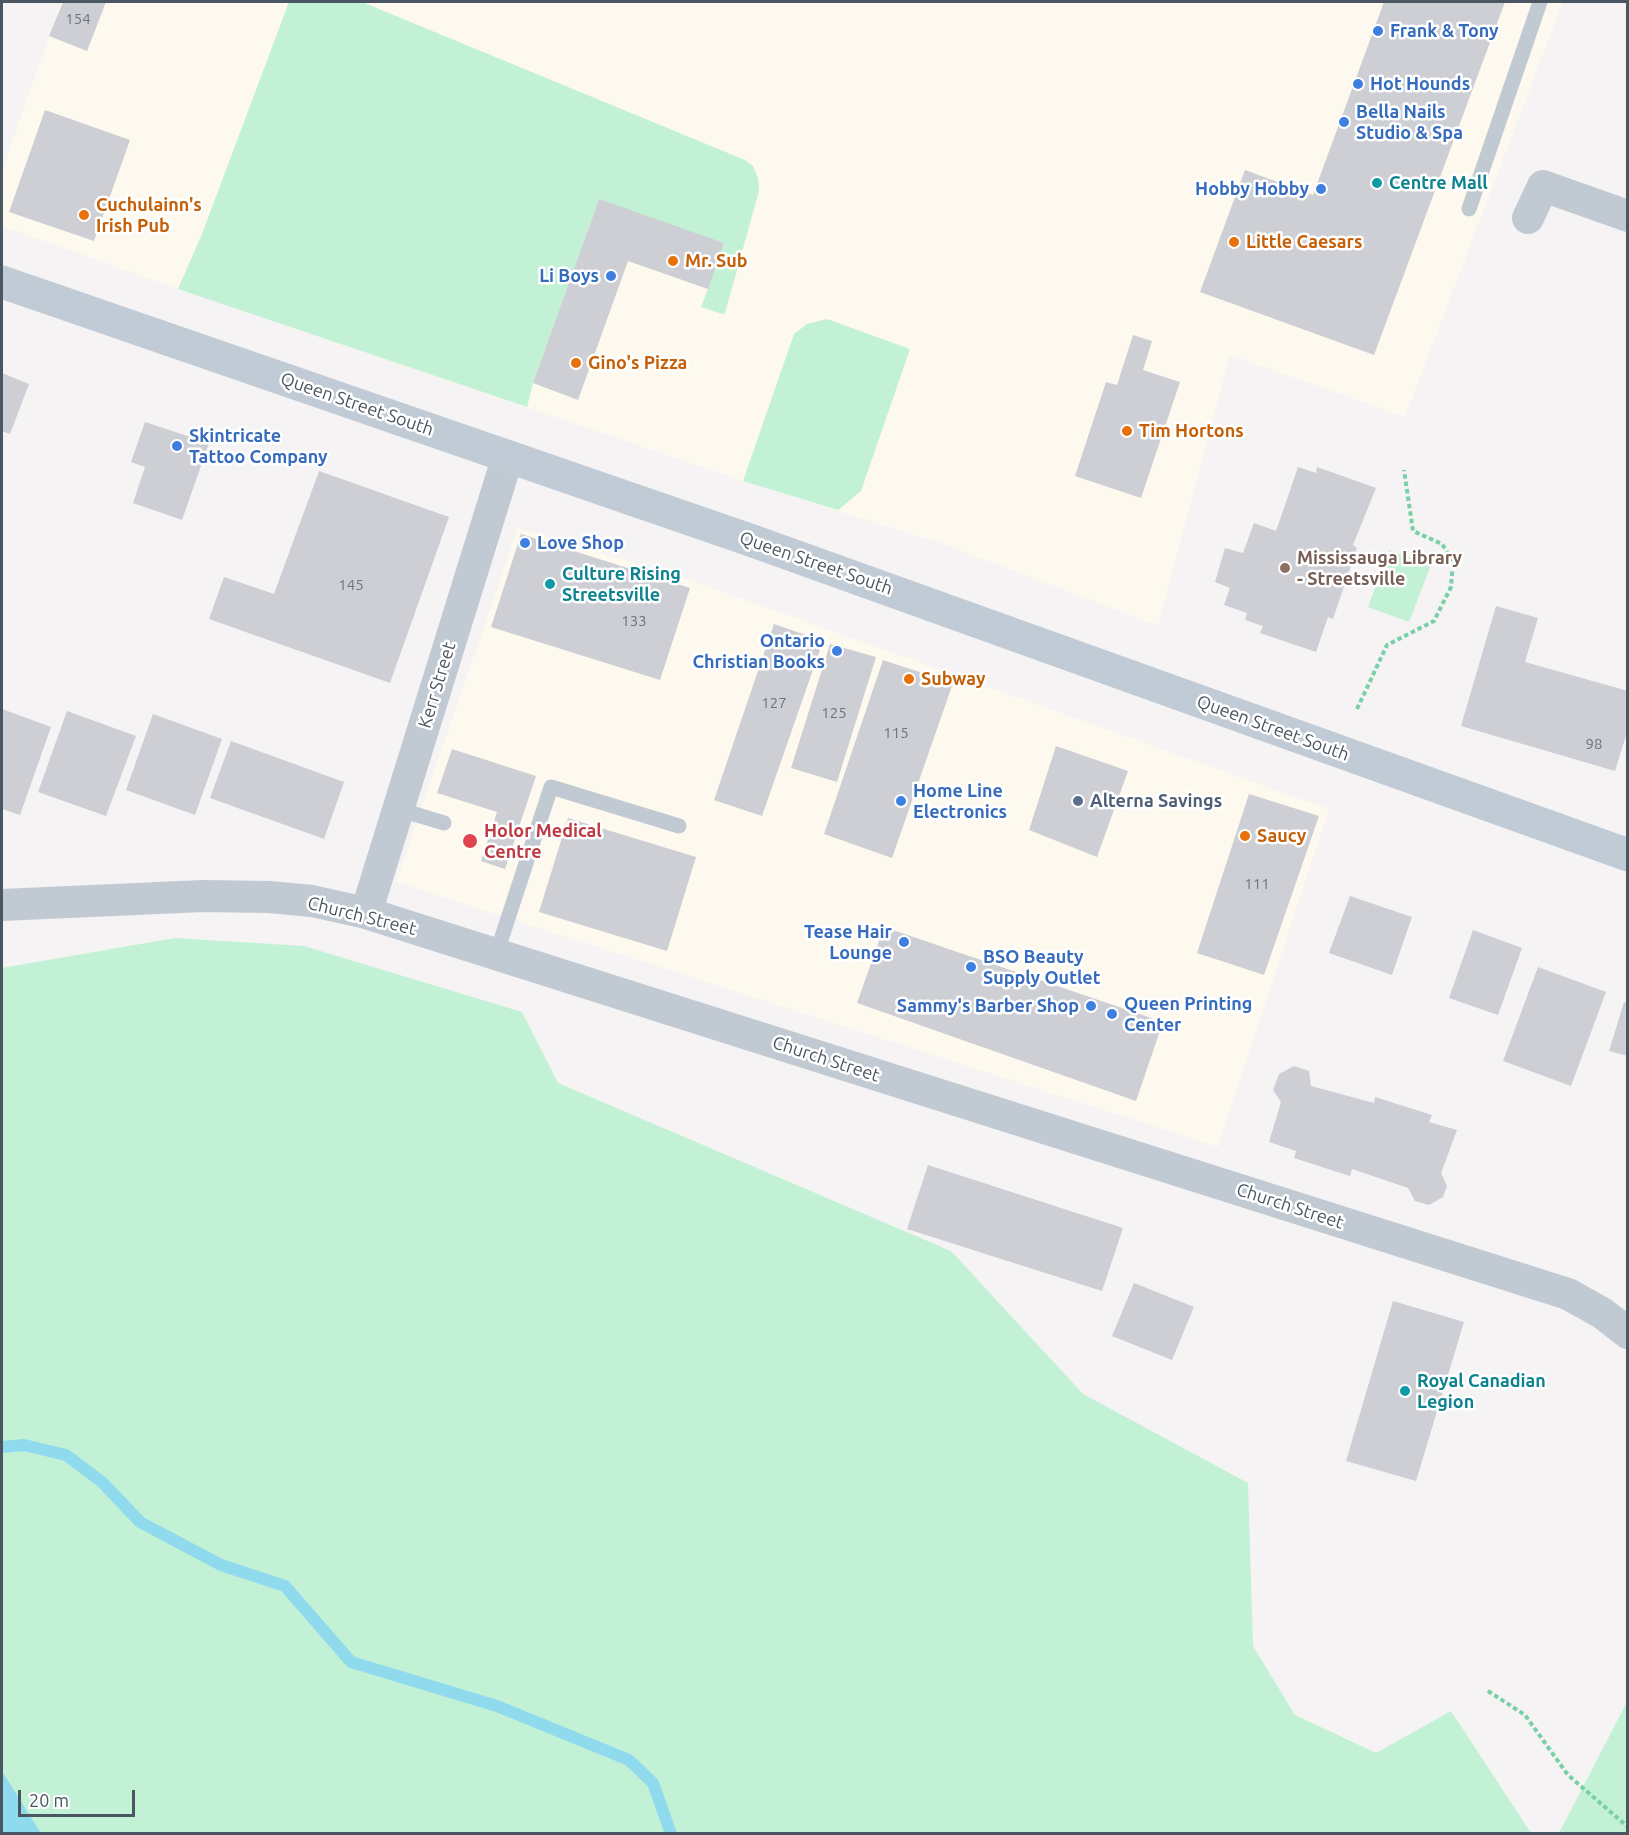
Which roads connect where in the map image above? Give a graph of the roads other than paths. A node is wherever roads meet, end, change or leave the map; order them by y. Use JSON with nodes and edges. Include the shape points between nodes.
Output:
{"nodes":[{"id":1,"x":1540,"y":2,"type":"edge"},
{"id":2,"x":1469,"y":209,"type":"dead end"},
{"id":3,"x":1628,"y":216,"type":"edge"},
{"id":4,"x":1528,"y":218,"type":"dead end"},
{"id":5,"x":2,"y":282,"type":"edge"},
{"id":6,"x":508,"y":456,"type":"junction"},
{"id":7,"x":398,"y":809,"type":"junction"},
{"id":8,"x":444,"y":823,"type":"dead end"},
{"id":9,"x":679,"y":826,"type":"dead end"},
{"id":10,"x":1628,"y":855,"type":"edge"},
{"id":11,"x":2,"y":905,"type":"edge"},
{"id":12,"x":366,"y":914,"type":"junction"},
{"id":13,"x":496,"y":954,"type":"junction"},
{"id":14,"x":1628,"y":1333,"type":"edge"}],
"edges":[{"from":1,"to":2,"type":"lane"},
{"from":3,"to":4,"type":"street","via":[[1543,186]]},
{"from":5,"to":6,"type":"main road","name":"Queen Street South"},
{"from":6,"to":7,"type":"street","name":"Kerr Street"},
{"from":6,"to":10,"type":"main road","name":"Queen Street South","via":[[953,611]]},
{"from":7,"to":8,"type":"lane"},
{"from":7,"to":12,"type":"street","name":"Kerr Street"},
{"from":9,"to":13,"type":"lane","via":[[551,787]]},
{"from":11,"to":12,"type":"street","name":"Church Street","via":[[269,897],[312,901]]},
{"from":12,"to":13,"type":"street","name":"Church Street"},
{"from":13,"to":14,"type":"street","name":"Church Street","via":[[1568,1294]]}]}
